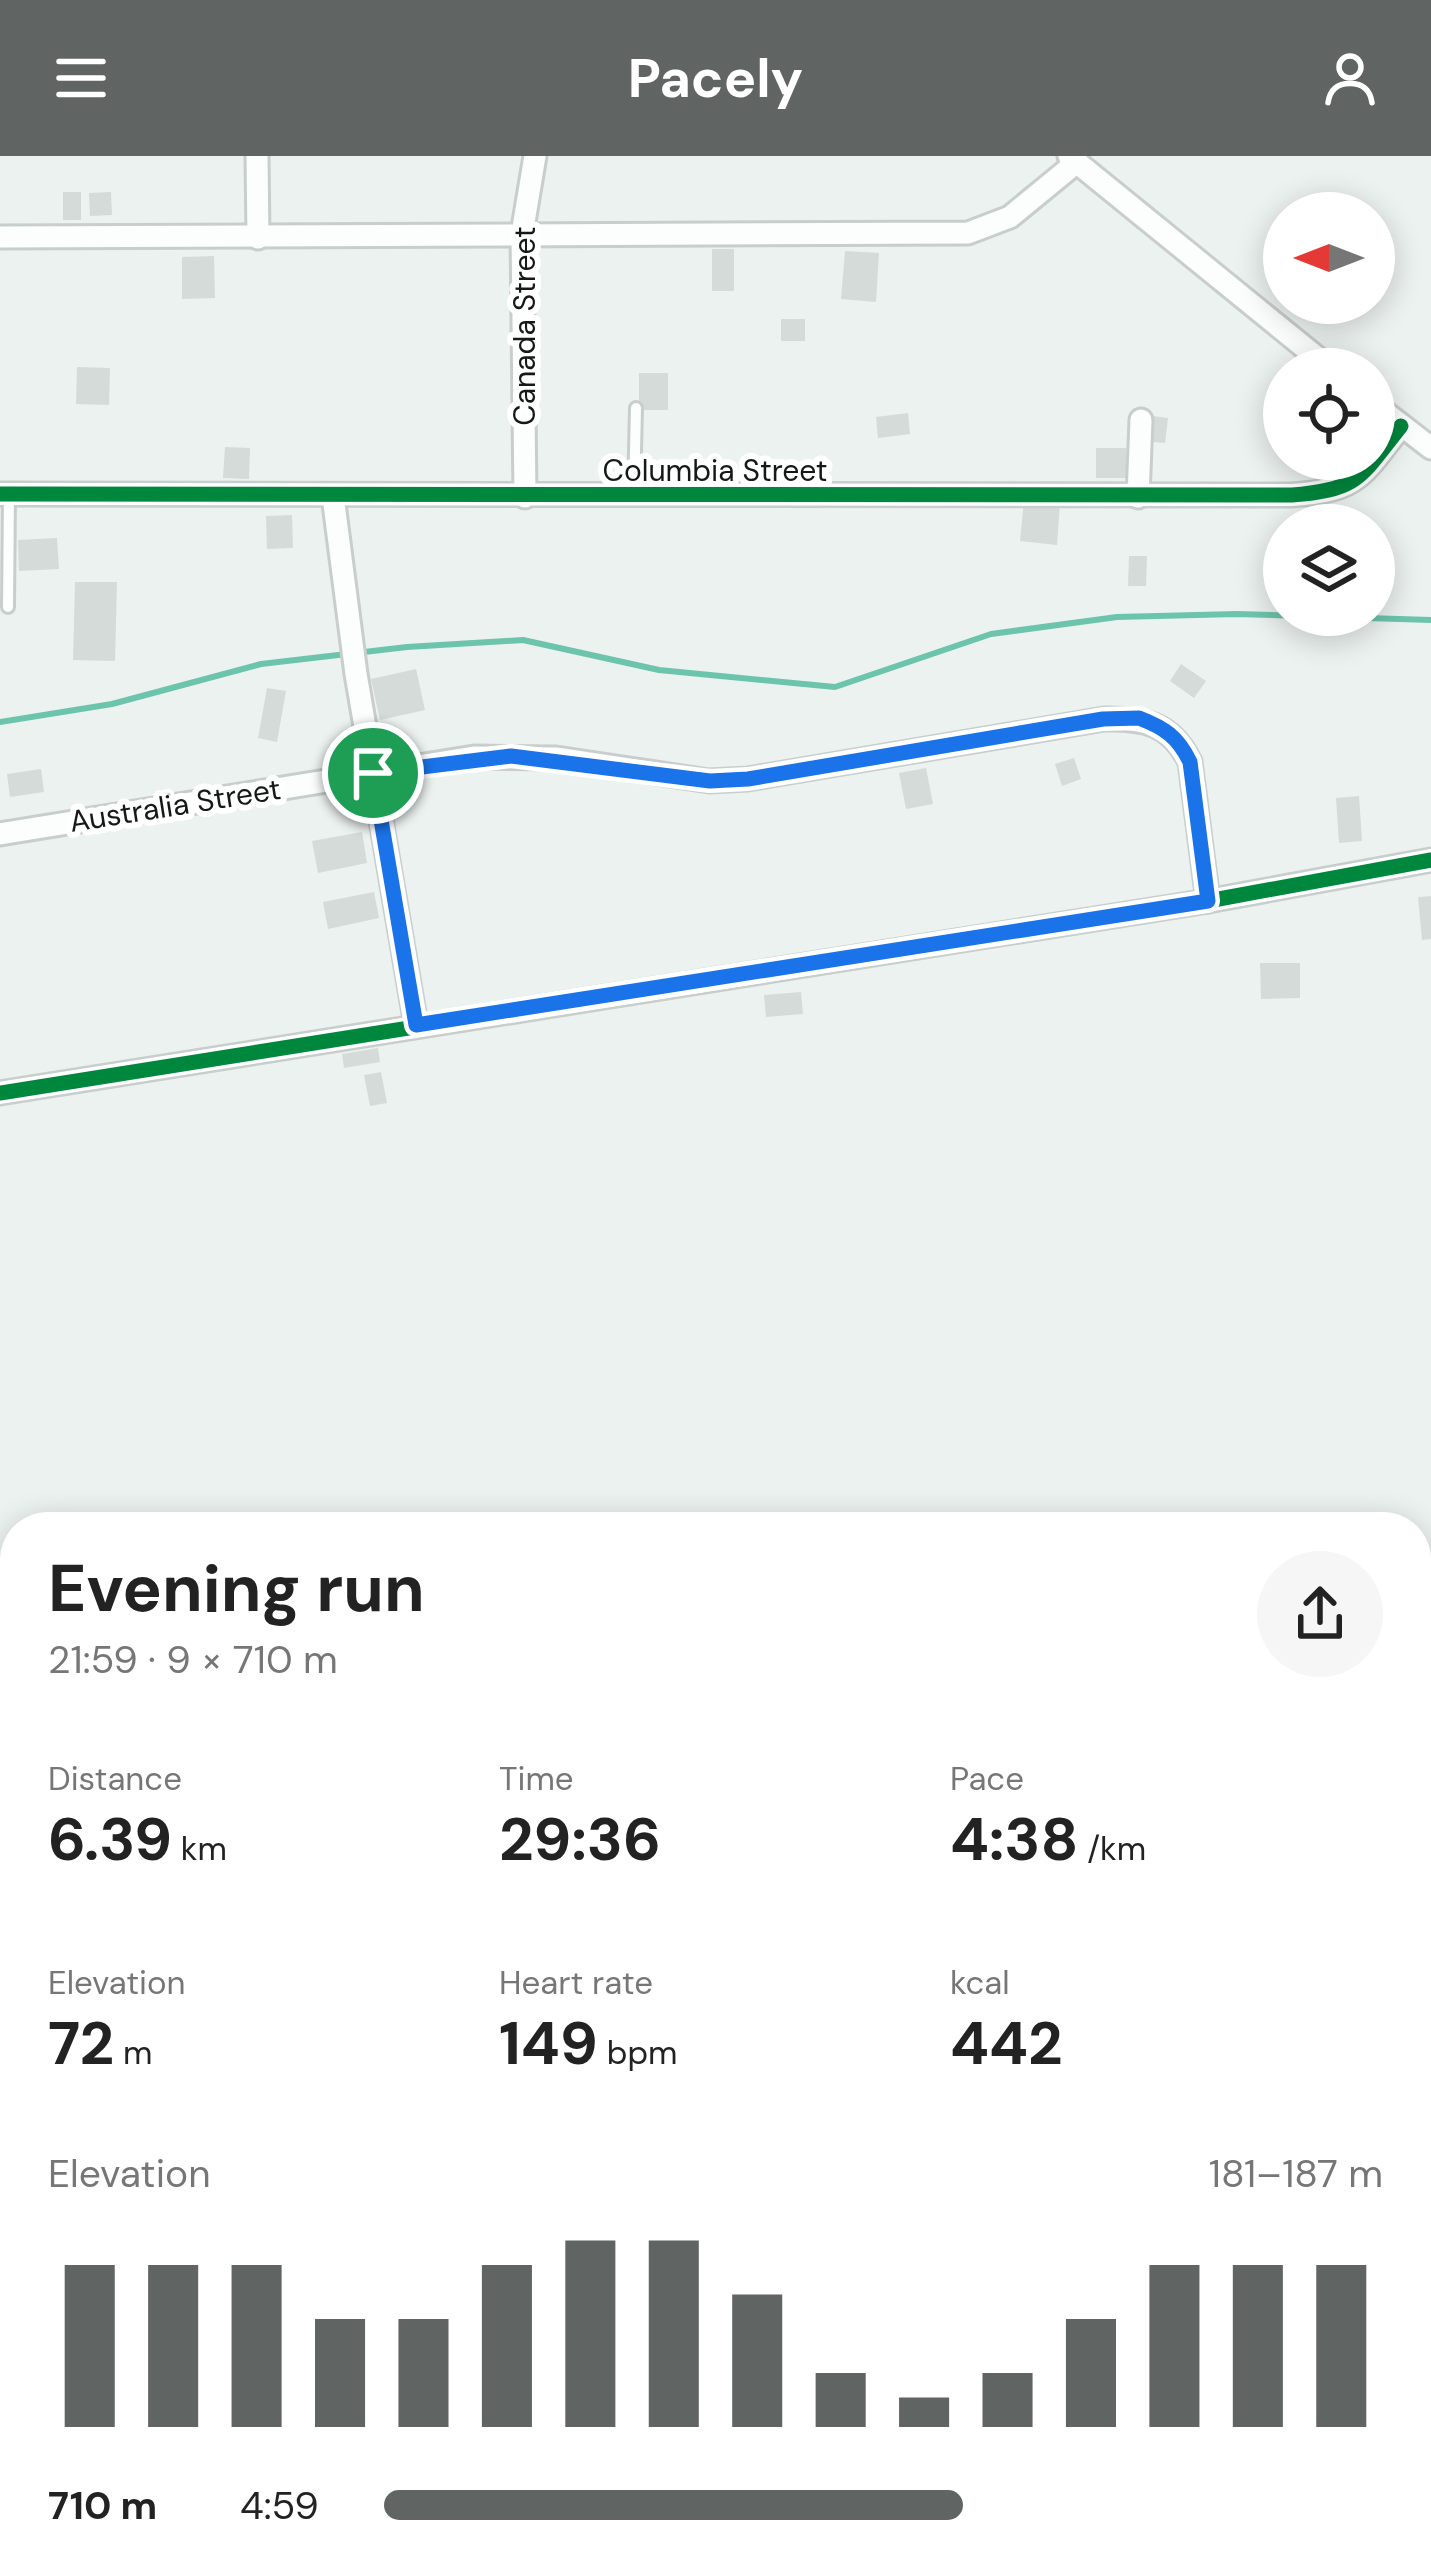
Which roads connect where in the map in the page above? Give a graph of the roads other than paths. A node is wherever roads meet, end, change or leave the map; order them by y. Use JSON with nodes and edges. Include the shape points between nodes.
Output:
{"nodes":[{"id":1,"x":257,"y":156,"type":"edge"},
{"id":2,"x":535,"y":156,"type":"edge"},
{"id":3,"x":1076,"y":158,"type":"edge"},
{"id":4,"x":522,"y":234,"type":"junction"},
{"id":5,"x":0,"y":237,"type":"edge"},
{"id":6,"x":258,"y":238,"type":"junction"},
{"id":7,"x":1306,"y":348,"type":"edge"},
{"id":8,"x":636,"y":409,"type":"dead end"},
{"id":9,"x":1141,"y":420,"type":"dead end"},
{"id":10,"x":1395,"y":421,"type":"edge"},
{"id":11,"x":1401,"y":426,"type":"junction"},
{"id":12,"x":1431,"y":448,"type":"edge"},
{"id":13,"x":4,"y":494,"type":"edge"},
{"id":14,"x":333,"y":496,"type":"junction"},
{"id":15,"x":525,"y":496,"type":"junction"},
{"id":16,"x":634,"y":496,"type":"junction"},
{"id":17,"x":1138,"y":496,"type":"junction"},
{"id":18,"x":8,"y":607,"type":"dead end"},
{"id":19,"x":373,"y":773,"type":"junction"},
{"id":20,"x":0,"y":834,"type":"edge"},
{"id":21,"x":1431,"y":860,"type":"edge"},
{"id":22,"x":1208,"y":901,"type":"junction"},
{"id":23,"x":416,"y":1025,"type":"junction"},
{"id":24,"x":0,"y":1093,"type":"edge"}],
"edges":[{"from":1,"to":6,"type":"street"},
{"from":2,"to":4,"type":"street","name":"Canada Street"},
{"from":3,"to":4,"type":"street","via":[[1010,217],[968,233]]},
{"from":3,"to":7,"type":"street"},
{"from":4,"to":6,"type":"street"},
{"from":4,"to":15,"type":"street","name":"Canada Street"},
{"from":5,"to":6,"type":"street"},
{"from":8,"to":16,"type":"lane"},
{"from":9,"to":17,"type":"street"},
{"from":10,"to":11,"type":"street"},
{"from":11,"to":12,"type":"street"},
{"from":11,"to":17,"type":"street","name":"Columbia Street","via":[[1358,480],[1326,493]]},
{"from":13,"to":14,"type":"street","name":"Columbia Street"},
{"from":13,"to":18,"type":"lane"},
{"from":14,"to":15,"type":"street","name":"Columbia Street"},
{"from":14,"to":19,"type":"street"},
{"from":15,"to":16,"type":"street","name":"Columbia Street"},
{"from":16,"to":17,"type":"street","name":"Columbia Street"},
{"from":19,"to":20,"type":"street","name":"Australia Street"},
{"from":19,"to":22,"type":"street","name":"Australia Street","via":[[511,756],[748,779],[1139,718],[1180,741],[1190,762]]},
{"from":19,"to":23,"type":"street"},
{"from":21,"to":22,"type":"street"},
{"from":22,"to":23,"type":"street"},
{"from":23,"to":24,"type":"street"}]}
